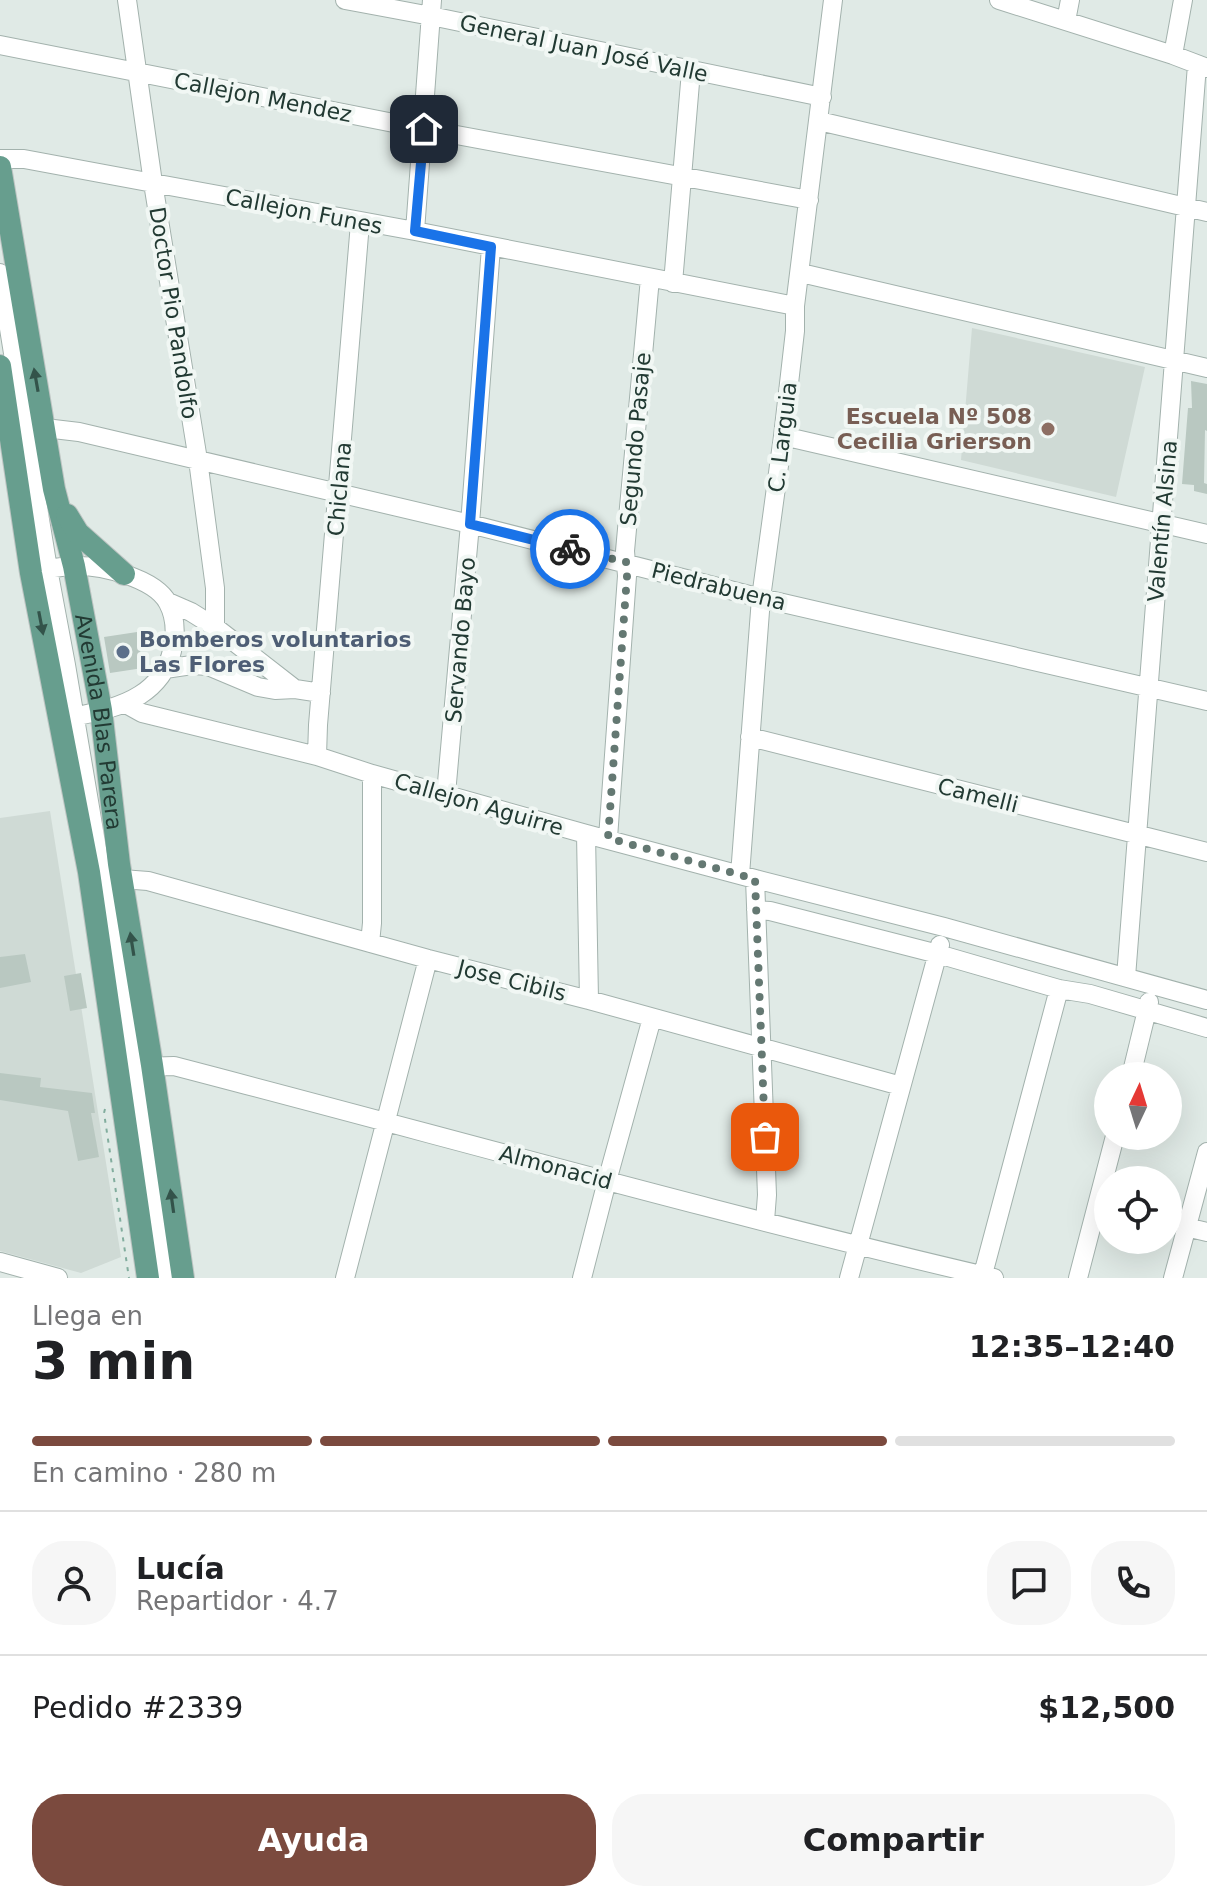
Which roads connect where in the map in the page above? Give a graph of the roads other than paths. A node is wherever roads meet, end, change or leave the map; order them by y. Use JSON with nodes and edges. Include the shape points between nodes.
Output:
{"nodes":[{"id":1,"x":127,"y":0,"type":"edge"},
{"id":2,"x":345,"y":0,"type":"edge"},
{"id":3,"x":833,"y":0,"type":"edge"},
{"id":4,"x":999,"y":0,"type":"edge"},
{"id":5,"x":1070,"y":0,"type":"edge"},
{"id":6,"x":1183,"y":0,"type":"edge"},
{"id":7,"x":432,"y":8,"type":"edge"},
{"id":8,"x":1066,"y":21,"type":"junction"},
{"id":9,"x":0,"y":45,"type":"edge"},
{"id":10,"x":1173,"y":55,"type":"junction"},
{"id":11,"x":1202,"y":66,"type":"edge"},
{"id":12,"x":691,"y":71,"type":"junction"},
{"id":13,"x":139,"y":72,"type":"junction"},
{"id":14,"x":822,"y":97,"type":"junction"},
{"id":15,"x":819,"y":121,"type":"junction"},
{"id":16,"x":424,"y":129,"type":"junction"},
{"id":17,"x":0,"y":159,"type":"edge"},
{"id":18,"x":0,"y":167,"type":"edge"},
{"id":19,"x":683,"y":177,"type":"junction"},
{"id":20,"x":153,"y":183,"type":"junction"},
{"id":21,"x":809,"y":200,"type":"junction"},
{"id":22,"x":1187,"y":207,"type":"junction"},
{"id":23,"x":1207,"y":212,"type":"edge"},
{"id":24,"x":360,"y":223,"type":"junction"},
{"id":25,"x":415,"y":231,"type":"junction"},
{"id":26,"x":491,"y":247,"type":"junction"},
{"id":27,"x":0,"y":273,"type":"edge"},
{"id":28,"x":801,"y":273,"type":"junction"},
{"id":29,"x":650,"y":278,"type":"junction"},
{"id":30,"x":673,"y":283,"type":"junction"},
{"id":31,"x":795,"y":306,"type":"junction"},
{"id":32,"x":1175,"y":361,"type":"junction"},
{"id":33,"x":0,"y":366,"type":"edge"},
{"id":34,"x":1207,"y":368,"type":"edge"},
{"id":35,"x":45,"y":428,"type":"junction"},
{"id":36,"x":783,"y":436,"type":"junction"},
{"id":37,"x":198,"y":460,"type":"junction"},
{"id":38,"x":54,"y":489,"type":"junction"},
{"id":39,"x":338,"y":494,"type":"junction"},
{"id":40,"x":470,"y":524,"type":"junction"},
{"id":41,"x":1162,"y":524,"type":"junction"},
{"id":42,"x":1207,"y":534,"type":"edge"},
{"id":43,"x":626,"y":562,"type":"junction"},
{"id":44,"x":74,"y":566,"type":"junction"},
{"id":45,"x":40,"y":571,"type":"junction"},
{"id":46,"x":124,"y":574,"type":"junction"},
{"id":47,"x":761,"y":598,"type":"junction"},
{"id":48,"x":168,"y":602,"type":"junction"},
{"id":49,"x":215,"y":627,"type":"junction"},
{"id":50,"x":165,"y":669,"type":"junction"},
{"id":51,"x":1148,"y":687,"type":"junction"},
{"id":52,"x":295,"y":689,"type":"junction"},
{"id":53,"x":321,"y":693,"type":"junction"},
{"id":54,"x":1207,"y":701,"type":"edge"},
{"id":55,"x":124,"y":703,"type":"junction"},
{"id":56,"x":101,"y":710,"type":"junction"},
{"id":57,"x":67,"y":718,"type":"junction"},
{"id":58,"x":750,"y":737,"type":"junction"},
{"id":59,"x":317,"y":756,"type":"junction"},
{"id":60,"x":372,"y":774,"type":"junction"},
{"id":61,"x":446,"y":794,"type":"junction"},
{"id":62,"x":586,"y":834,"type":"junction"},
{"id":63,"x":1135,"y":834,"type":"junction"},
{"id":64,"x":608,"y":838,"type":"junction"},
{"id":65,"x":1207,"y":852,"type":"edge"},
{"id":66,"x":747,"y":877,"type":"junction"},
{"id":67,"x":122,"y":879,"type":"junction"},
{"id":68,"x":756,"y":910,"type":"junction"},
{"id":69,"x":876,"y":910,"type":"junction"},
{"id":70,"x":944,"y":927,"type":"junction"},
{"id":71,"x":869,"y":936,"type":"junction"},
{"id":72,"x":370,"y":943,"type":"junction"},
{"id":73,"x":938,"y":954,"type":"junction"},
{"id":74,"x":428,"y":959,"type":"junction"},
{"id":75,"x":1126,"y":977,"type":"junction"},
{"id":76,"x":1151,"y":983,"type":"junction"},
{"id":77,"x":1059,"y":989,"type":"junction"},
{"id":78,"x":589,"y":1000,"type":"junction"},
{"id":79,"x":1207,"y":1000,"type":"edge"},
{"id":80,"x":1148,"y":1011,"type":"junction"},
{"id":81,"x":652,"y":1018,"type":"junction"},
{"id":82,"x":1207,"y":1028,"type":"edge"},
{"id":83,"x":762,"y":1048,"type":"junction"},
{"id":84,"x":1135,"y":1062,"type":"edge"},
{"id":85,"x":135,"y":1068,"type":"junction"},
{"id":86,"x":901,"y":1086,"type":"junction"},
{"id":87,"x":387,"y":1121,"type":"junction"},
{"id":88,"x":1111,"y":1150,"type":"edge"},
{"id":89,"x":1207,"y":1152,"type":"edge"},
{"id":90,"x":607,"y":1181,"type":"junction"},
{"id":91,"x":765,"y":1221,"type":"junction"},
{"id":92,"x":1186,"y":1227,"type":"junction"},
{"id":93,"x":1207,"y":1232,"type":"edge"},
{"id":94,"x":858,"y":1246,"type":"junction"},
{"id":95,"x":0,"y":1262,"type":"edge"},
{"id":96,"x":986,"y":1277,"type":"edge"},
{"id":97,"x":58,"y":1278,"type":"edge"},
{"id":98,"x":148,"y":1278,"type":"edge"},
{"id":99,"x":164,"y":1278,"type":"edge"},
{"id":100,"x":183,"y":1278,"type":"edge"},
{"id":101,"x":345,"y":1278,"type":"edge"},
{"id":102,"x":582,"y":1278,"type":"edge"},
{"id":103,"x":849,"y":1278,"type":"edge"},
{"id":104,"x":1078,"y":1278,"type":"edge"},
{"id":105,"x":1173,"y":1278,"type":"edge"}],
"edges":[{"from":1,"to":13,"type":"street","name":"Doctor Pio Pandolfo"},
{"from":2,"to":7,"type":"street","name":"General Juan José Valle"},
{"from":3,"to":14,"type":"street","name":"C. Larguia"},
{"from":4,"to":8,"type":"street"},
{"from":5,"to":8,"type":"street"},
{"from":6,"to":10,"type":"street"},
{"from":7,"to":12,"type":"street","name":"General Juan José Valle"},
{"from":7,"to":16,"type":"street"},
{"from":8,"to":10,"type":"street"},
{"from":9,"to":13,"type":"street","name":"Callejon Mendez"},
{"from":10,"to":11,"type":"street"},
{"from":11,"to":22,"type":"street","name":"Valentín Alsina"},
{"from":12,"to":14,"type":"street","name":"General Juan José Valle"},
{"from":12,"to":19,"type":"street"},
{"from":13,"to":16,"type":"street","name":"Callejon Mendez"},
{"from":13,"to":20,"type":"street","name":"Doctor Pio Pandolfo"},
{"from":14,"to":15,"type":"street","name":"C. Larguia"},
{"from":15,"to":21,"type":"street","name":"C. Larguia"},
{"from":15,"to":22,"type":"street"},
{"from":16,"to":19,"type":"street","name":"Callejon Mendez"},
{"from":16,"to":25,"type":"street"},
{"from":17,"to":20,"type":"street","name":"Callejon Funes"},
{"from":35,"to":18,"type":"main road","name":"Avenida Blas Parera","one_way":true},
{"from":19,"to":21,"type":"street","name":"Callejon Mendez"},
{"from":19,"to":30,"type":"street"},
{"from":20,"to":24,"type":"street","name":"Callejon Funes"},
{"from":20,"to":37,"type":"street","name":"Doctor Pio Pandolfo"},
{"from":21,"to":28,"type":"street","name":"C. Larguia"},
{"from":22,"to":23,"type":"street"},
{"from":22,"to":32,"type":"street","name":"Valentín Alsina"},
{"from":24,"to":25,"type":"street","name":"Callejon Funes"},
{"from":24,"to":39,"type":"street","name":"Chiclana"},
{"from":25,"to":26,"type":"street","name":"Callejon Funes"},
{"from":26,"to":29,"type":"street","name":"Callejon Funes"},
{"from":26,"to":40,"type":"street","name":"Servando Bayo"},
{"from":27,"to":45,"type":"street"},
{"from":28,"to":31,"type":"street","name":"C. Larguia"},
{"from":28,"to":32,"type":"street"},
{"from":29,"to":30,"type":"street","name":"Callejon Funes"},
{"from":29,"to":43,"type":"street","name":"Segundo Pasaje"},
{"from":30,"to":31,"type":"street","name":"Callejon Funes"},
{"from":31,"to":36,"type":"street","name":"C. Larguia"},
{"from":32,"to":34,"type":"street"},
{"from":32,"to":41,"type":"street","name":"Valentín Alsina"},
{"from":33,"to":45,"type":"main road","name":"Avenida Blas Parera"},
{"from":35,"to":37,"type":"street","name":"Piedrabuena"},
{"from":35,"to":38,"type":"main road","name":"Avenida Blas Parera"},
{"from":36,"to":41,"type":"street"},
{"from":36,"to":47,"type":"street","name":"C. Larguia"},
{"from":37,"to":39,"type":"street","name":"Piedrabuena"},
{"from":37,"to":49,"type":"street","name":"Doctor Pio Pandolfo"},
{"from":38,"to":44,"type":"main road","name":"Avenida Blas Parera"},
{"from":38,"to":46,"type":"main road","via":[[78,533]]},
{"from":39,"to":40,"type":"street","name":"Piedrabuena"},
{"from":39,"to":53,"type":"street","name":"Chiclana"},
{"from":40,"to":43,"type":"street","name":"Piedrabuena"},
{"from":40,"to":61,"type":"street","name":"Servando Bayo"},
{"from":41,"to":42,"type":"street"},
{"from":41,"to":51,"type":"street","name":"Valentín Alsina"},
{"from":43,"to":47,"type":"street","name":"Piedrabuena"},
{"from":43,"to":64,"type":"street","name":"Segundo Pasaje"},
{"from":44,"to":45,"type":"street"},
{"from":44,"to":46,"type":"street"},
{"from":44,"to":56,"type":"main road","name":"Avenida Blas Parera"},
{"from":45,"to":57,"type":"main road","name":"Avenida Blas Parera"},
{"from":46,"to":48,"type":"street"},
{"from":47,"to":51,"type":"street","name":"Piedrabuena"},
{"from":47,"to":58,"type":"street","name":"C. Larguia"},
{"from":48,"to":49,"type":"street"},
{"from":48,"to":50,"type":"street","via":[[175,631]]},
{"from":49,"to":52,"type":"street"},
{"from":50,"to":52,"type":"street","via":[[208,666],[258,687]]},
{"from":50,"to":55,"type":"street","via":[[143,693]]},
{"from":51,"to":54,"type":"street","name":"Piedrabuena"},
{"from":51,"to":63,"type":"street","name":"Valentín Alsina"},
{"from":52,"to":53,"type":"street"},
{"from":53,"to":59,"type":"street","name":"Chiclana"},
{"from":55,"to":56,"type":"street"},
{"from":55,"to":59,"type":"street","name":"Callejon Aguirre","via":[[142,713]]},
{"from":56,"to":57,"type":"street"},
{"from":56,"to":67,"type":"main road","name":"Avenida Blas Parera"},
{"from":57,"to":85,"type":"main road","name":"Avenida Blas Parera","via":[[85,848]]},
{"from":58,"to":63,"type":"street","name":"Camelli"},
{"from":58,"to":66,"type":"street","name":"C. Larguia"},
{"from":59,"to":60,"type":"street","name":"Callejon Aguirre"},
{"from":60,"to":61,"type":"street","name":"Callejon Aguirre"},
{"from":60,"to":72,"type":"street"},
{"from":61,"to":62,"type":"street","name":"Callejon Aguirre"},
{"from":62,"to":64,"type":"street","name":"Callejon Aguirre"},
{"from":62,"to":78,"type":"street"},
{"from":63,"to":65,"type":"street","name":"Camelli"},
{"from":63,"to":75,"type":"street","name":"Valentín Alsina"},
{"from":64,"to":66,"type":"street","name":"Callejon Aguirre"},
{"from":66,"to":68,"type":"street","name":"C. Larguia"},
{"from":66,"to":69,"type":"street","name":"Callejon Aguirre"},
{"from":67,"to":72,"type":"street","name":"Jose Cibils","via":[[148,881]]},
{"from":85,"to":67,"type":"main road","name":"Avenida Blas Parera","one_way":true},
{"from":68,"to":71,"type":"street"},
{"from":68,"to":83,"type":"street","name":"C. Larguia"},
{"from":69,"to":70,"type":"street","name":"Callejon Aguirre"},
{"from":69,"to":71,"type":"street"},
{"from":70,"to":73,"type":"street"},
{"from":70,"to":75,"type":"street","name":"Callejon Aguirre"},
{"from":71,"to":73,"type":"street"},
{"from":72,"to":74,"type":"street","name":"Jose Cibils"},
{"from":73,"to":77,"type":"street"},
{"from":73,"to":86,"type":"street"},
{"from":74,"to":78,"type":"street","name":"Jose Cibils"},
{"from":74,"to":87,"type":"street"},
{"from":75,"to":76,"type":"street","name":"Callejon Aguirre"},
{"from":76,"to":79,"type":"street","name":"Callejon Aguirre"},
{"from":76,"to":80,"type":"street"},
{"from":77,"to":80,"type":"street"},
{"from":77,"to":96,"type":"street"},
{"from":78,"to":81,"type":"street","name":"Jose Cibils"},
{"from":80,"to":82,"type":"street"},
{"from":80,"to":84,"type":"street"},
{"from":81,"to":83,"type":"street","name":"Jose Cibils"},
{"from":81,"to":90,"type":"street"},
{"from":83,"to":86,"type":"street","name":"Jose Cibils"},
{"from":83,"to":91,"type":"street","name":"C. Larguia"},
{"from":85,"to":87,"type":"street","name":"Almonacid","via":[[174,1066]]},
{"from":85,"to":98,"type":"main road","name":"Avenida Blas Parera"},
{"from":85,"to":99,"type":"street"},
{"from":100,"to":85,"type":"main road","name":"Avenida Blas Parera","one_way":true},
{"from":86,"to":94,"type":"street"},
{"from":87,"to":90,"type":"street","name":"Almonacid"},
{"from":87,"to":101,"type":"street"},
{"from":88,"to":104,"type":"street"},
{"from":89,"to":92,"type":"street"},
{"from":90,"to":91,"type":"street","name":"Almonacid"},
{"from":90,"to":102,"type":"street"},
{"from":91,"to":94,"type":"street","name":"Almonacid"},
{"from":92,"to":93,"type":"street"},
{"from":92,"to":105,"type":"street"},
{"from":94,"to":96,"type":"street","name":"Almonacid"},
{"from":94,"to":103,"type":"street"},
{"from":95,"to":97,"type":"street"}]}
